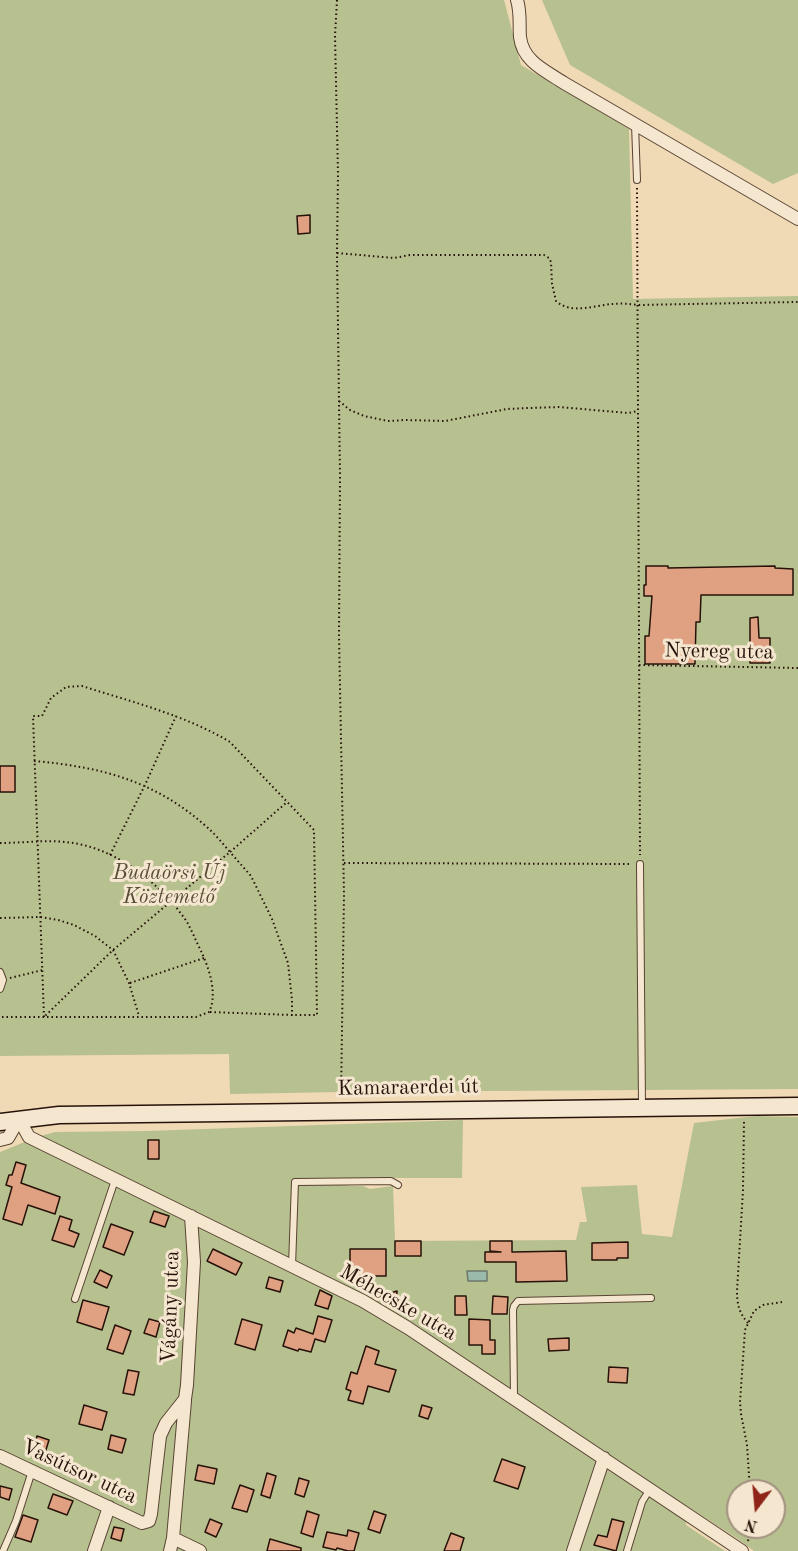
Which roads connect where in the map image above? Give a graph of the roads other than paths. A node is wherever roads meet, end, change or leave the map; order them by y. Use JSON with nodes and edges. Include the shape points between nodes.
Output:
{"nodes":[{"id":1,"x":517,"y":0,"type":"edge"},
{"id":2,"x":635,"y":124,"type":"junction"},
{"id":3,"x":637,"y":180,"type":"road end"},
{"id":4,"x":798,"y":219,"type":"edge"},
{"id":5,"x":640,"y":864,"type":"road end"},
{"id":6,"x":0,"y":972,"type":"edge"},
{"id":7,"x":0,"y":989,"type":"edge"},
{"id":8,"x":798,"y":1106,"type":"edge"},
{"id":9,"x":642,"y":1108,"type":"junction"},
{"id":10,"x":19,"y":1119,"type":"junction"},
{"id":11,"x":0,"y":1122,"type":"edge"},
{"id":12,"x":0,"y":1140,"type":"edge"},
{"id":13,"x":115,"y":1180,"type":"junction"},
{"id":14,"x":398,"y":1185,"type":"dead end"},
{"id":15,"x":191,"y":1216,"type":"junction"},
{"id":16,"x":292,"y":1266,"type":"junction"},
{"id":17,"x":651,"y":1298,"type":"dead end"},
{"id":18,"x":75,"y":1299,"type":"dead end"},
{"id":19,"x":514,"y":1398,"type":"junction"},
{"id":20,"x":185,"y":1400,"type":"junction"},
{"id":21,"x":0,"y":1456,"type":"edge"},
{"id":22,"x":604,"y":1458,"type":"junction"},
{"id":23,"x":32,"y":1471,"type":"junction"},
{"id":24,"x":650,"y":1489,"type":"junction"},
{"id":25,"x":109,"y":1507,"type":"junction"},
{"id":26,"x":173,"y":1538,"type":"junction"},
{"id":27,"x":3,"y":1551,"type":"edge"},
{"id":28,"x":94,"y":1551,"type":"edge"},
{"id":29,"x":170,"y":1551,"type":"edge"},
{"id":30,"x":200,"y":1551,"type":"edge"},
{"id":31,"x":573,"y":1551,"type":"edge"},
{"id":32,"x":627,"y":1551,"type":"edge"},
{"id":33,"x":742,"y":1551,"type":"edge"}],
"edges":[{"from":1,"to":2,"type":"street","via":[[520,37],[529,59]]},
{"from":2,"to":3,"type":"lane"},
{"from":2,"to":4,"type":"street"},
{"from":5,"to":9,"type":"lane"},
{"from":6,"to":7,"type":"lane"},
{"from":8,"to":9,"type":"street","name":"Kamaraerdei út"},
{"from":9,"to":10,"type":"street","name":"Kamaraerdei út","via":[[59,1115]]},
{"from":10,"to":11,"type":"street","name":"Kamaraerdei út"},
{"from":10,"to":12,"type":"street","via":[[8,1138]]},
{"from":10,"to":13,"type":"street","name":"Méhecske utca","via":[[29,1137]]},
{"from":13,"to":15,"type":"street","name":"Méhecske utca"},
{"from":13,"to":18,"type":"lane"},
{"from":14,"to":16,"type":"lane","via":[[391,1180],[295,1182]]},
{"from":15,"to":16,"type":"street","name":"Méhecske utca"},
{"from":15,"to":20,"type":"street","name":"Vágány utca","via":[[194,1262]]},
{"from":16,"to":19,"type":"street","name":"Méhecske utca","via":[[363,1301]]},
{"from":17,"to":19,"type":"lane","via":[[518,1301],[513,1310]]},
{"from":19,"to":22,"type":"street","name":"Méhecske utca"},
{"from":20,"to":25,"type":"street","name":"Vasútsor utca","via":[[160,1436],[149,1521],[142,1523]]},
{"from":20,"to":26,"type":"street","name":"Vágány utca"},
{"from":21,"to":23,"type":"street","name":"Vasútsor utca"},
{"from":22,"to":24,"type":"street","name":"Méhecske utca"},
{"from":22,"to":31,"type":"street"},
{"from":23,"to":25,"type":"street","name":"Vasútsor utca"},
{"from":23,"to":27,"type":"lane"},
{"from":24,"to":32,"type":"lane"},
{"from":24,"to":33,"type":"street","name":"Méhecske utca"},
{"from":25,"to":28,"type":"street"},
{"from":26,"to":29,"type":"street","name":"Vágány utca"},
{"from":26,"to":30,"type":"street"}]}
